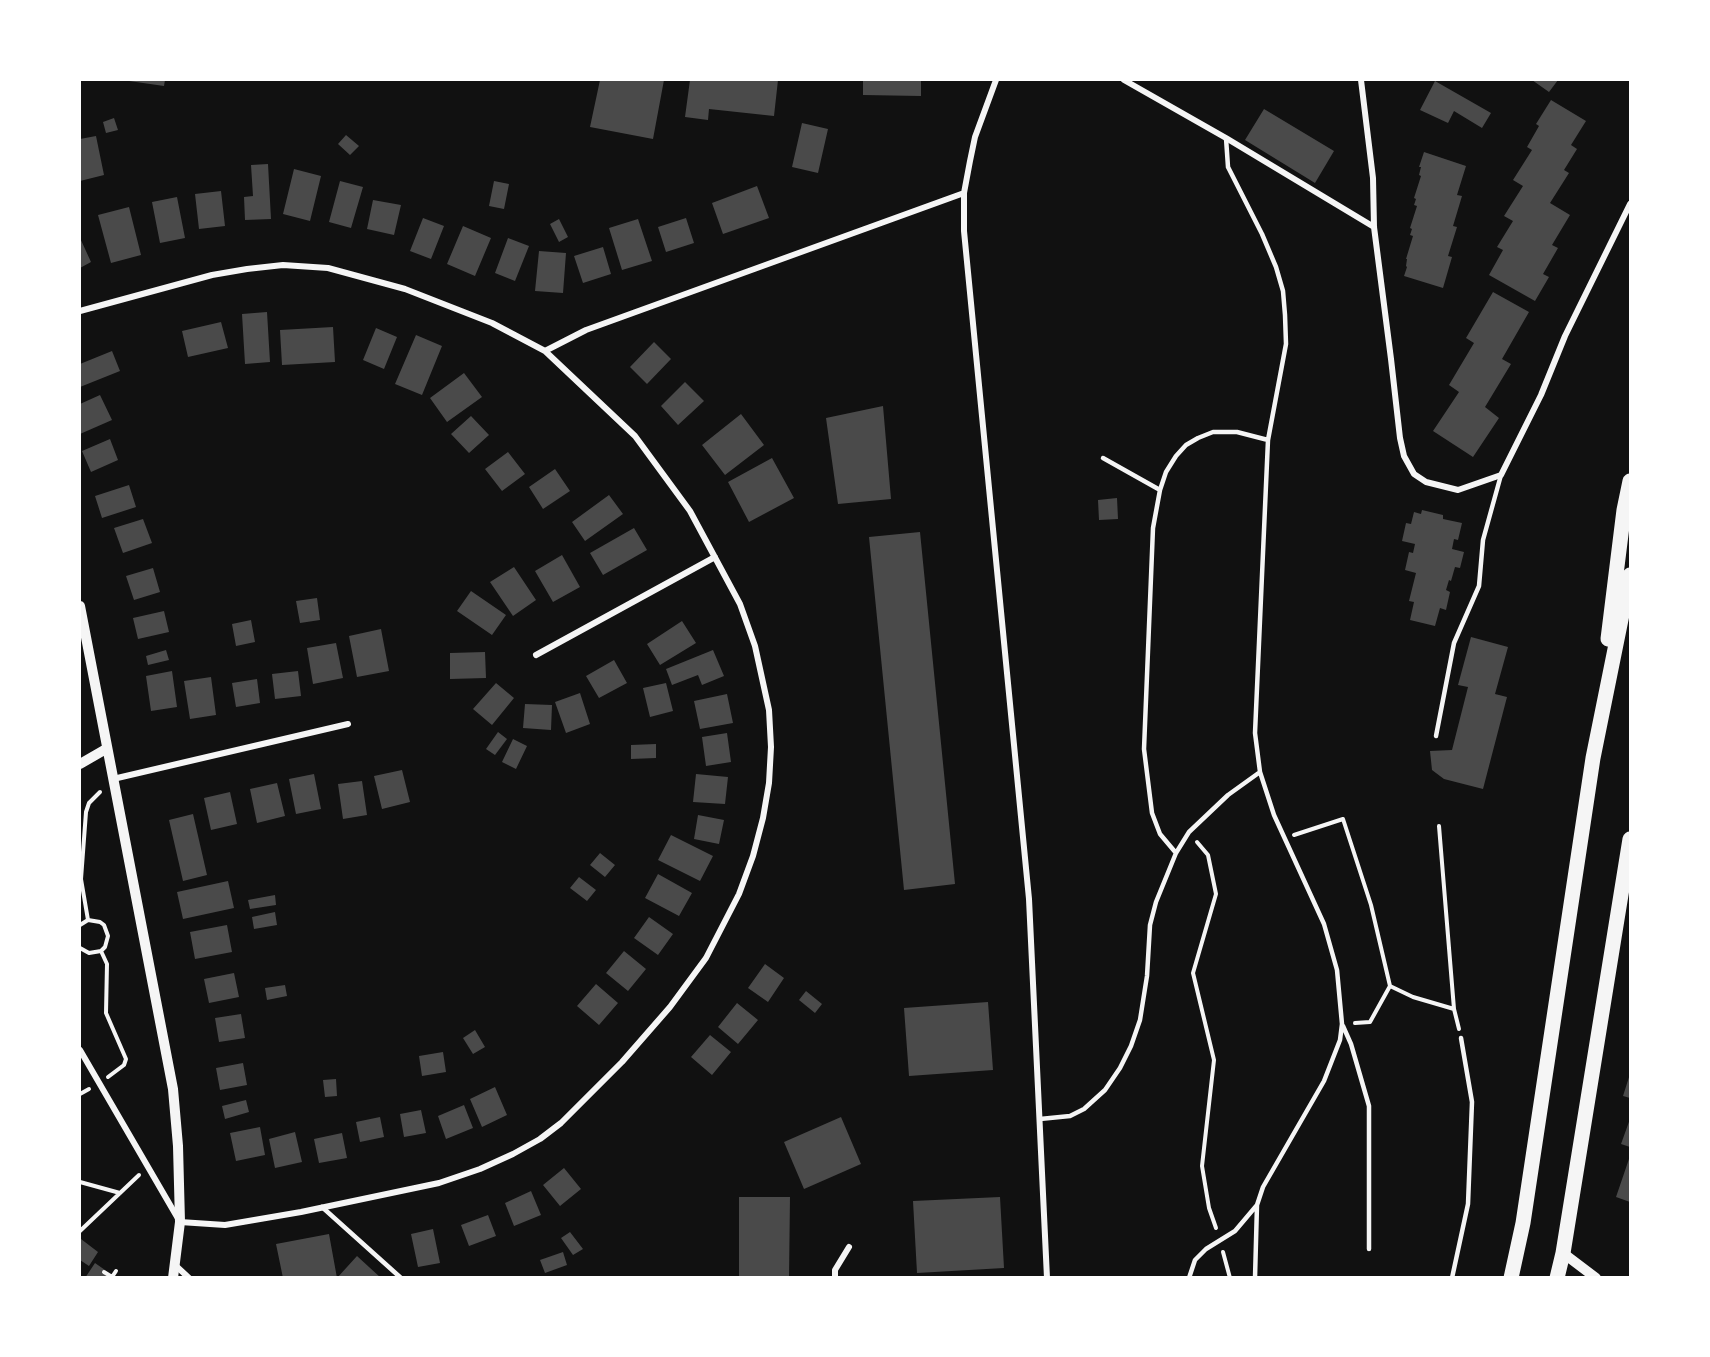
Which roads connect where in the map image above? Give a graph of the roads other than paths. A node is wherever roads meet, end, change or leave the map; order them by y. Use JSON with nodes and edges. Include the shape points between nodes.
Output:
{"nodes":[{"id":1,"x":996,"y":80,"type":"edge"},
{"id":2,"x":1124,"y":80,"type":"edge"},
{"id":3,"x":1361,"y":80,"type":"edge"},
{"id":4,"x":1226,"y":138,"type":"junction"},
{"id":5,"x":964,"y":193,"type":"junction"},
{"id":6,"x":1630,"y":204,"type":"edge"},
{"id":7,"x":1374,"y":227,"type":"junction"},
{"id":8,"x":80,"y":311,"type":"edge"},
{"id":9,"x":545,"y":351,"type":"junction"},
{"id":10,"x":1268,"y":440,"type":"junction"},
{"id":11,"x":1103,"y":458,"type":"dead end"},
{"id":12,"x":1501,"y":475,"type":"junction"},
{"id":13,"x":1630,"y":481,"type":"edge"},
{"id":14,"x":1160,"y":490,"type":"junction"},
{"id":15,"x":715,"y":556,"type":"junction"},
{"id":16,"x":1630,"y":575,"type":"edge"},
{"id":17,"x":80,"y":606,"type":"edge"},
{"id":18,"x":536,"y":655,"type":"dead end"},
{"id":19,"x":348,"y":724,"type":"dead end"},
{"id":20,"x":1436,"y":736,"type":"dead end"},
{"id":21,"x":106,"y":749,"type":"junction"},
{"id":22,"x":1593,"y":758,"type":"junction"},
{"id":23,"x":80,"y":764,"type":"edge"},
{"id":24,"x":1260,"y":772,"type":"junction"},
{"id":25,"x":113,"y":779,"type":"junction"},
{"id":26,"x":1630,"y":839,"type":"edge"},
{"id":27,"x":1176,"y":853,"type":"junction"},
{"id":28,"x":1342,"y":1024,"type":"junction"},
{"id":29,"x":1461,"y":1038,"type":"road end"},
{"id":30,"x":80,"y":1050,"type":"edge"},
{"id":31,"x":1040,"y":1119,"type":"junction"},
{"id":32,"x":1257,"y":1204,"type":"junction"},
{"id":33,"x":322,"y":1207,"type":"junction"},
{"id":34,"x":180,"y":1221,"type":"junction"},
{"id":35,"x":849,"y":1247,"type":"dead end"},
{"id":36,"x":1369,"y":1249,"type":"dead end"},
{"id":37,"x":1563,"y":1253,"type":"junction"},
{"id":38,"x":175,"y":1265,"type":"junction"},
{"id":39,"x":173,"y":1278,"type":"edge"},
{"id":40,"x":189,"y":1278,"type":"edge"},
{"id":41,"x":401,"y":1278,"type":"edge"},
{"id":42,"x":835,"y":1278,"type":"edge"},
{"id":43,"x":1047,"y":1278,"type":"edge"},
{"id":44,"x":1189,"y":1278,"type":"edge"},
{"id":45,"x":1255,"y":1278,"type":"edge"},
{"id":46,"x":1452,"y":1278,"type":"edge"},
{"id":47,"x":1511,"y":1278,"type":"edge"},
{"id":48,"x":1557,"y":1278,"type":"edge"},
{"id":49,"x":1596,"y":1278,"type":"edge"}],
"edges":[{"from":1,"to":5,"type":"street","via":[[975,137]]},
{"from":2,"to":4,"type":"street"},
{"from":3,"to":7,"type":"street","via":[[1373,178]]},
{"from":4,"to":7,"type":"street"},
{"from":4,"to":10,"type":"lane","via":[[1228,167],[1262,234],[1282,291],[1286,344]]},
{"from":5,"to":9,"type":"street","via":[[586,330]]},
{"from":5,"to":31,"type":"street","via":[[968,282],[1029,899]]},
{"from":6,"to":12,"type":"street"},
{"from":7,"to":12,"type":"street","via":[[1404,456],[1414,474],[1426,482],[1458,490]]},
{"from":8,"to":9,"type":"street","via":[[247,268],[328,268],[405,289],[492,323]]},
{"from":9,"to":15,"type":"street","via":[[635,436],[690,511]]},
{"from":10,"to":14,"type":"lane","via":[[1237,432],[1213,432],[1198,438],[1176,456]]},
{"from":10,"to":24,"type":"lane","via":[[1256,732]]},
{"from":11,"to":14,"type":"lane"},
{"from":12,"to":20,"type":"lane","via":[[1483,540],[1479,586],[1456,636]]},
{"from":13,"to":22,"type":"main road"},
{"from":14,"to":27,"type":"lane","via":[[1153,528],[1144,749],[1152,813],[1160,834]]},
{"from":15,"to":18,"type":"street"},
{"from":15,"to":33,"type":"street","via":[[740,604],[755,646],[769,710],[771,747],[769,783],[753,856],[739,894],[706,958],[622,1062],[540,1139],[480,1169],[439,1183]]},
{"from":16,"to":22,"type":"main road"},
{"from":17,"to":21,"type":"street"},
{"from":19,"to":25,"type":"street"},
{"from":21,"to":23,"type":"street"},
{"from":21,"to":25,"type":"street"},
{"from":22,"to":47,"type":"main road","via":[[1523,1223]]},
{"from":24,"to":27,"type":"lane","via":[[1228,795],[1189,832]]},
{"from":24,"to":28,"type":"lane","via":[[1274,815],[1324,924],[1337,970]]},
{"from":25,"to":34,"type":"street","via":[[172,1089]]},
{"from":26,"to":37,"type":"main road"},
{"from":27,"to":31,"type":"lane","via":[[1150,925],[1140,1020],[1120,1068],[1105,1090],[1084,1109],[1070,1116]]},
{"from":28,"to":32,"type":"lane","via":[[1324,1081],[1276,1161]]},
{"from":28,"to":36,"type":"lane","via":[[1369,1106]]},
{"from":29,"to":46,"type":"lane","via":[[1472,1102],[1469,1182]]},
{"from":30,"to":34,"type":"street"},
{"from":31,"to":43,"type":"street"},
{"from":32,"to":44,"type":"lane","via":[[1235,1231],[1195,1260]]},
{"from":32,"to":45,"type":"lane"},
{"from":33,"to":34,"type":"street","via":[[225,1225]]},
{"from":33,"to":41,"type":"lane"},
{"from":34,"to":38,"type":"street"},
{"from":35,"to":42,"type":"street","via":[[835,1270]]},
{"from":37,"to":48,"type":"main road"},
{"from":37,"to":49,"type":"street"},
{"from":38,"to":39,"type":"street"},
{"from":38,"to":40,"type":"street"}]}
